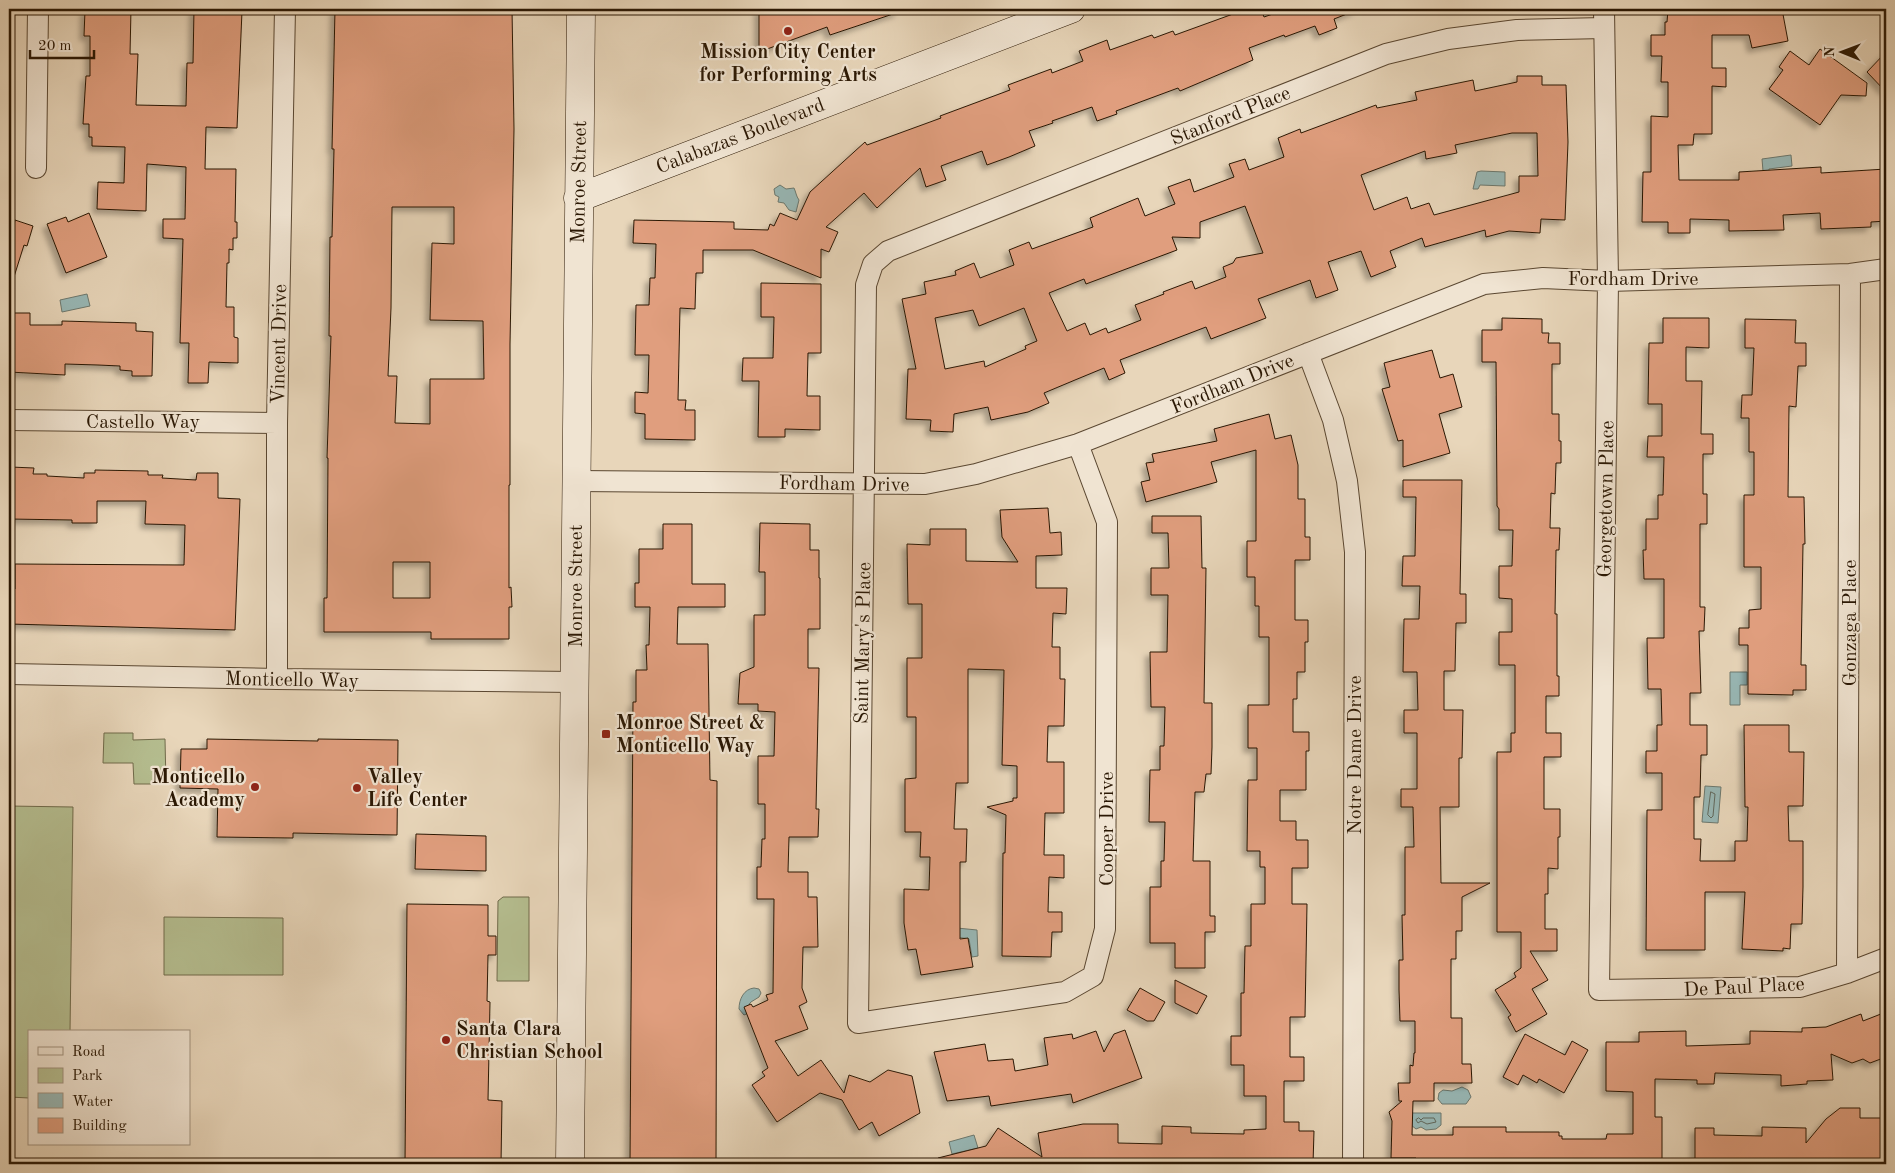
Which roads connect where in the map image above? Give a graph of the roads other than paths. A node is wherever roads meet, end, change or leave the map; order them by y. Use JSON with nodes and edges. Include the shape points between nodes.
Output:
{"nodes":[{"id":1,"x":38,"y":9,"type":"edge"},
{"id":2,"x":285,"y":9,"type":"edge"},
{"id":3,"x":581,"y":9,"type":"edge"},
{"id":4,"x":1071,"y":9,"type":"edge"},
{"id":5,"x":1604,"y":19,"type":"edge"},
{"id":6,"x":36,"y":168,"type":"dead end"},
{"id":7,"x":578,"y":198,"type":"junction"},
{"id":8,"x":873,"y":264,"type":"joint"},
{"id":9,"x":1886,"y":269,"type":"edge"},
{"id":10,"x":1850,"y":274,"type":"junction"},
{"id":11,"x":1608,"y":281,"type":"junction"},
{"id":12,"x":1308,"y":353,"type":"junction"},
{"id":13,"x":9,"y":420,"type":"edge"},
{"id":14,"x":277,"y":422,"type":"junction"},
{"id":15,"x":1078,"y":444,"type":"junction"},
{"id":16,"x":576,"y":481,"type":"junction"},
{"id":17,"x":864,"y":484,"type":"junction"},
{"id":18,"x":9,"y":674,"type":"edge"},
{"id":19,"x":277,"y":679,"type":"junction"},
{"id":20,"x":574,"y":682,"type":"junction"},
{"id":21,"x":1886,"y":958,"type":"edge"},
{"id":22,"x":1847,"y":973,"type":"junction"},
{"id":23,"x":1599,"y":990,"type":"joint"},
{"id":24,"x":858,"y":1023,"type":"joint"},
{"id":25,"x":570,"y":1164,"type":"edge"},
{"id":26,"x":1353,"y":1164,"type":"edge"}],
"edges":[{"from":1,"to":6,"type":"street"},
{"from":2,"to":14,"type":"street","name":"Vincent Drive"},
{"from":3,"to":7,"type":"main road","name":"Monroe Street"},
{"from":4,"to":7,"type":"main road","name":"Calabazas Boulevard"},
{"from":5,"to":8,"type":"street","name":"Stanford Place","via":[[1448,39],[1386,54],[888,251]]},
{"from":5,"to":11,"type":"street","name":"Georgetown Place"},
{"from":7,"to":16,"type":"main road","name":"Monroe Street"},
{"from":8,"to":17,"type":"street","name":"Saint Mary's Place","via":[[866,285]]},
{"from":9,"to":10,"type":"street","name":"Fordham Drive"},
{"from":10,"to":11,"type":"street","name":"Fordham Drive"},
{"from":10,"to":22,"type":"street","name":"Gonzaga Place"},
{"from":11,"to":12,"type":"street","name":"Fordham Drive","via":[[1543,278],[1484,284]]},
{"from":11,"to":23,"type":"street","name":"Georgetown Place"},
{"from":12,"to":15,"type":"street","name":"Fordham Drive"},
{"from":12,"to":26,"type":"street","name":"Notre Dame Drive","via":[[1333,420],[1348,481],[1355,552]]},
{"from":13,"to":14,"type":"street","name":"Castello Way"},
{"from":14,"to":19,"type":"street","name":"Vincent Drive"},
{"from":15,"to":17,"type":"street","name":"Fordham Drive","via":[[976,474],[924,484]]},
{"from":15,"to":24,"type":"street","name":"Cooper Drive","via":[[1107,522],[1105,929],[1093,976],[1065,992]]},
{"from":16,"to":17,"type":"street","name":"Fordham Drive"},
{"from":16,"to":20,"type":"main road","name":"Monroe Street"},
{"from":17,"to":24,"type":"street","name":"Saint Mary's Place"},
{"from":18,"to":19,"type":"street","name":"Monticello Way"},
{"from":19,"to":20,"type":"street","name":"Monticello Way"},
{"from":20,"to":25,"type":"main road","name":"Monroe Street"},
{"from":21,"to":22,"type":"street","name":"De Paul Place"},
{"from":22,"to":23,"type":"street","name":"De Paul Place","via":[[1800,987]]}]}
